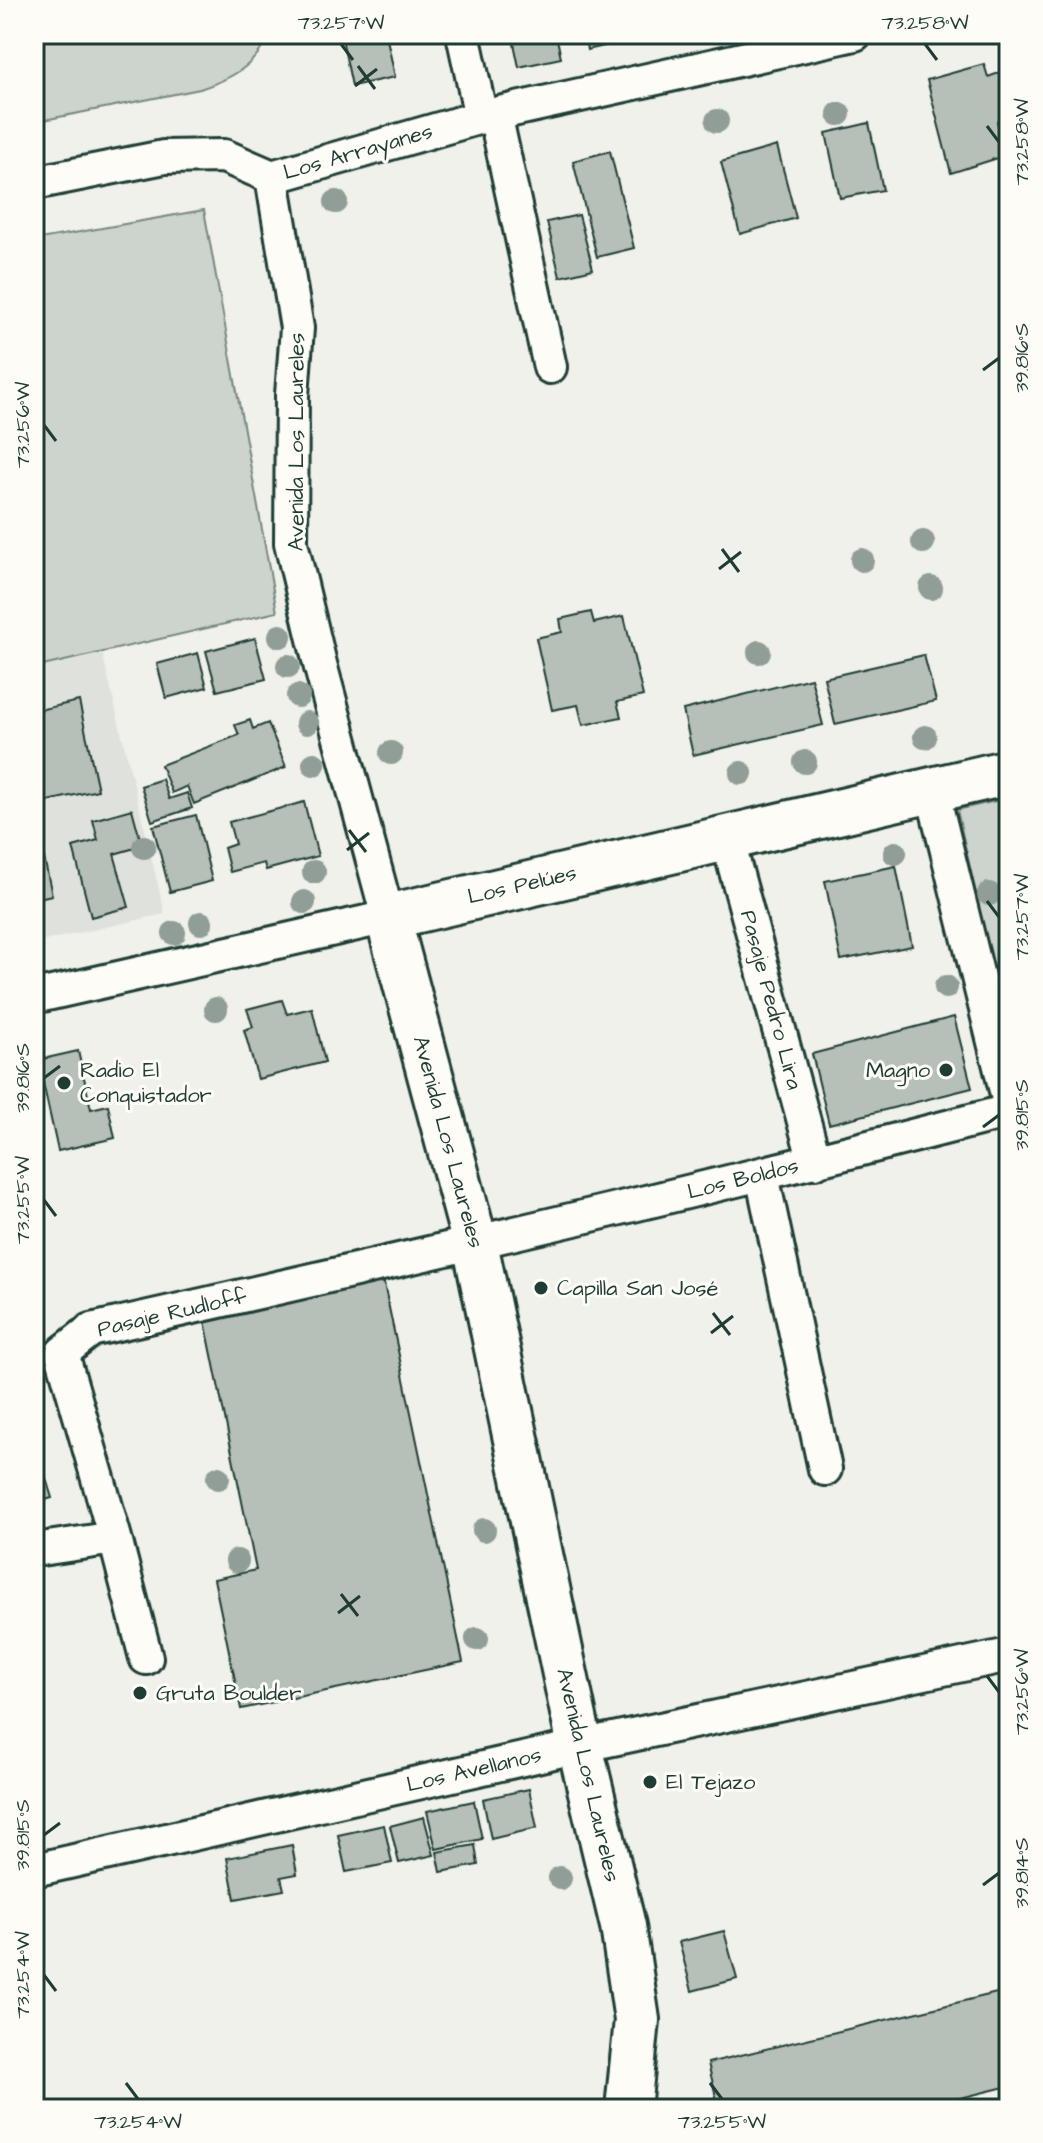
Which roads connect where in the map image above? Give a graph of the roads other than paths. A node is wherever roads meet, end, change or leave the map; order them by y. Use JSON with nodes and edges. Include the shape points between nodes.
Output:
{"nodes":[{"id":1,"x":463,"y":34,"type":"edge"},
{"id":2,"x":855,"y":34,"type":"edge"},
{"id":3,"x":488,"y":116,"type":"junction"},
{"id":4,"x":272,"y":177,"type":"junction"},
{"id":5,"x":34,"y":183,"type":"edge"},
{"id":6,"x":550,"y":367,"type":"dead end"},
{"id":7,"x":1009,"y":772,"type":"edge"},
{"id":8,"x":932,"y":790,"type":"junction"},
{"id":9,"x":727,"y":838,"type":"junction"},
{"id":10,"x":388,"y":917,"type":"junction"},
{"id":11,"x":34,"y":997,"type":"edge"},
{"id":12,"x":1009,"y":1103,"type":"edge"},
{"id":13,"x":1009,"y":1111,"type":"edge"},
{"id":14,"x":815,"y":1162,"type":"junction"},
{"id":15,"x":762,"y":1175,"type":"junction"},
{"id":16,"x":475,"y":1243,"type":"junction"},
{"id":17,"x":825,"y":1469,"type":"dead end"},
{"id":18,"x":115,"y":1538,"type":"junction"},
{"id":19,"x":34,"y":1550,"type":"edge"},
{"id":20,"x":1009,"y":1655,"type":"edge"},
{"id":21,"x":146,"y":1658,"type":"dead end"},
{"id":22,"x":580,"y":1746,"type":"junction"},
{"id":23,"x":34,"y":1870,"type":"edge"},
{"id":24,"x":628,"y":2109,"type":"edge"}],
"edges":[{"from":1,"to":3,"type":"street"},
{"from":2,"to":3,"type":"street","name":"Los Arrayanes"},
{"from":3,"to":4,"type":"street","name":"Los Arrayanes"},
{"from":3,"to":6,"type":"street"},
{"from":4,"to":5,"type":"street","name":"Los Arrayanes","via":[[224,156],[164,157]]},
{"from":4,"to":10,"type":"street","name":"Avenida Los Laureles","via":[[297,328],[291,543]]},
{"from":7,"to":8,"type":"street","name":"Los Pelúes"},
{"from":8,"to":9,"type":"street","name":"Los Pelúes"},
{"from":8,"to":12,"type":"street"},
{"from":9,"to":10,"type":"street","name":"Los Pelúes"},
{"from":9,"to":14,"type":"street","name":"Pasaje Pedro Lira"},
{"from":10,"to":11,"type":"street","name":"Los Pelúes"},
{"from":10,"to":16,"type":"street","name":"Avenida Los Laureles"},
{"from":13,"to":14,"type":"street","name":"Los Boldos"},
{"from":14,"to":15,"type":"street","name":"Los Boldos"},
{"from":15,"to":16,"type":"street","name":"Los Boldos"},
{"from":15,"to":17,"type":"street"},
{"from":16,"to":18,"type":"street","name":"Pasaje Rudloff","via":[[91,1330],[62,1353]]},
{"from":16,"to":22,"type":"street","name":"Avenida Los Laureles"},
{"from":18,"to":19,"type":"street"},
{"from":18,"to":21,"type":"street","name":"Pasaje Rudloff"},
{"from":20,"to":22,"type":"street","name":"Los Avellanos"},
{"from":22,"to":23,"type":"street","name":"Los Avellanos"},
{"from":22,"to":24,"type":"street","name":"Avenida Los Laureles","via":[[623,1926],[637,2020]]}]}
